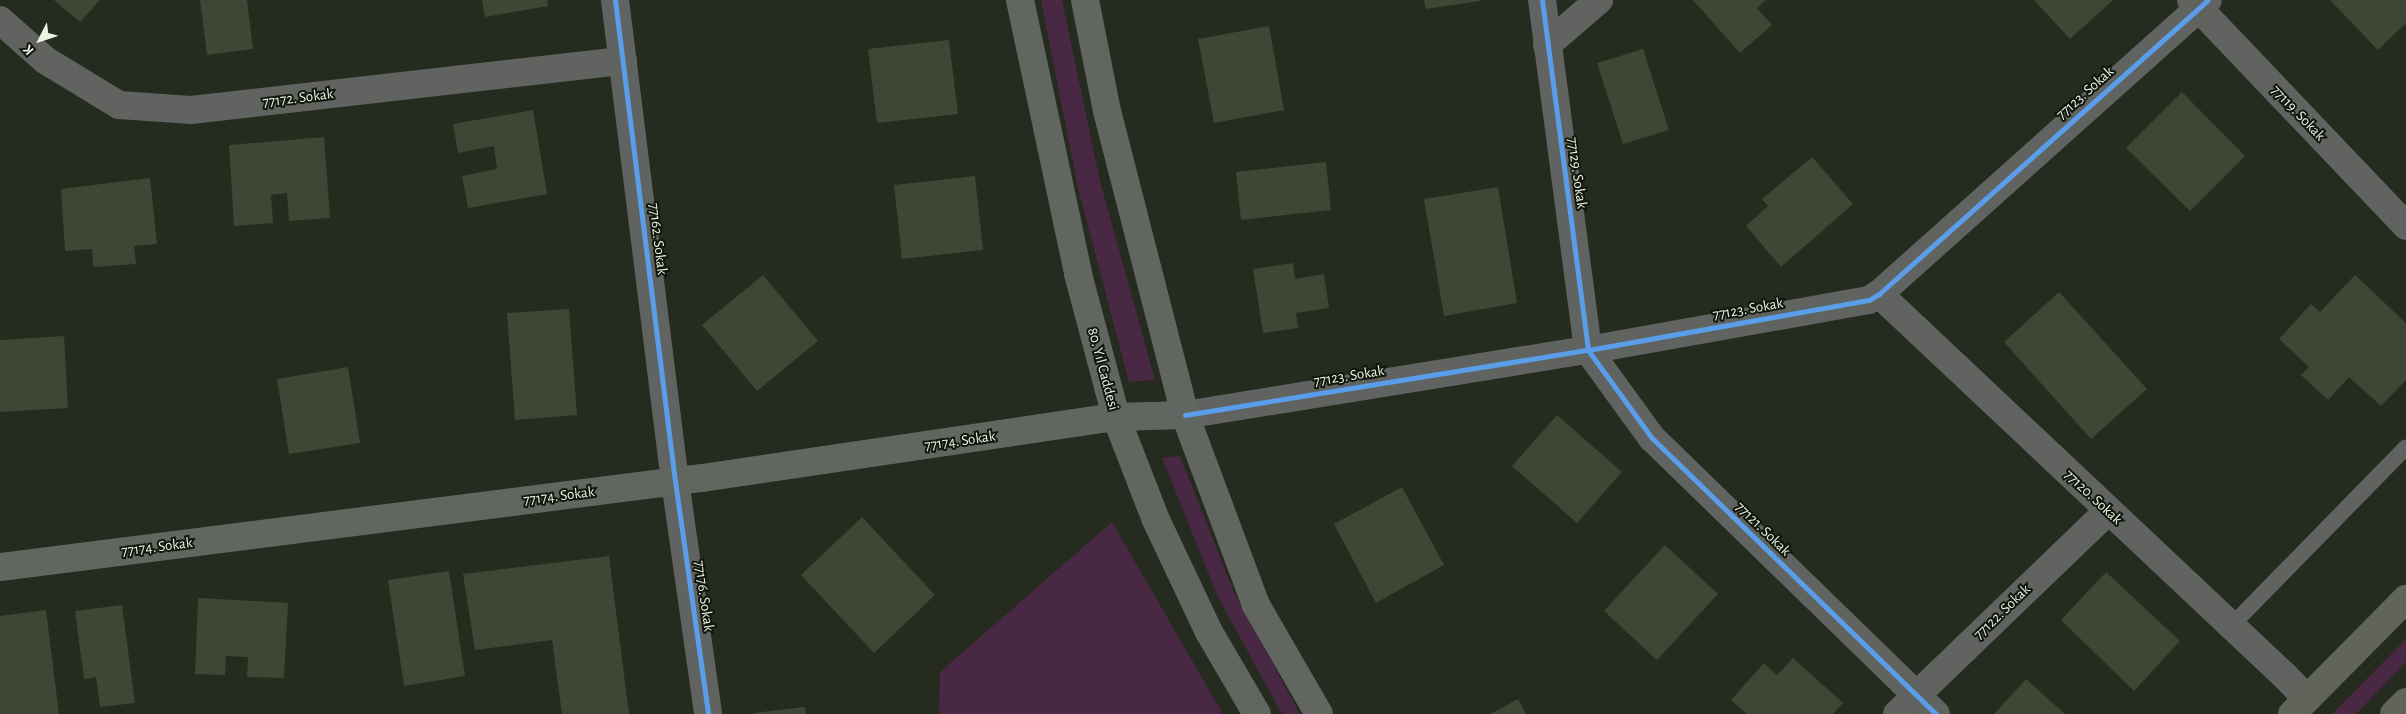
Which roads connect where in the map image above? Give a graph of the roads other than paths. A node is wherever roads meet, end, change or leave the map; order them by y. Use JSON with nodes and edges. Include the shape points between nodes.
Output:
{"nodes":[{"id":1,"x":615,"y":0,"type":"edge"},
{"id":2,"x":1020,"y":0,"type":"edge"},
{"id":3,"x":1085,"y":0,"type":"edge"},
{"id":4,"x":1542,"y":0,"type":"edge"},
{"id":5,"x":1599,"y":0,"type":"edge"},
{"id":6,"x":2199,"y":3,"type":"edge"},
{"id":7,"x":0,"y":20,"type":"edge"},
{"id":8,"x":1547,"y":46,"type":"junction"},
{"id":9,"x":623,"y":60,"type":"junction"},
{"id":10,"x":2406,"y":226,"type":"edge"},
{"id":11,"x":1879,"y":294,"type":"junction"},
{"id":12,"x":1588,"y":350,"type":"junction"},
{"id":13,"x":1185,"y":415,"type":"junction"},
{"id":14,"x":1116,"y":417,"type":"junction"},
{"id":15,"x":2406,"y":447,"type":"edge"},
{"id":16,"x":675,"y":481,"type":"junction"},
{"id":17,"x":2108,"y":511,"type":"junction"},
{"id":18,"x":0,"y":567,"type":"edge"},
{"id":19,"x":2406,"y":599,"type":"edge"},
{"id":20,"x":2231,"y":626,"type":"junction"},
{"id":21,"x":2406,"y":702,"type":"edge"},
{"id":22,"x":1906,"y":705,"type":"edge"},
{"id":23,"x":2300,"y":707,"type":"edge"},
{"id":24,"x":708,"y":714,"type":"edge"},
{"id":25,"x":1256,"y":714,"type":"edge"},
{"id":26,"x":1319,"y":714,"type":"edge"},
{"id":27,"x":1936,"y":714,"type":"edge"},
{"id":28,"x":2394,"y":714,"type":"edge"}],
"edges":[{"from":1,"to":9,"type":"street","name":"77162. Sokak"},
{"from":2,"to":14,"type":"main road","name":"80. Yıl Caddesi","via":[[1078,274]]},
{"from":3,"to":13,"type":"main road","via":[[1107,111]]},
{"from":4,"to":8,"type":"street","name":"77129. Sokak"},
{"from":5,"to":8,"type":"street"},
{"from":6,"to":10,"type":"street","name":"77119. Sokak"},
{"from":6,"to":11,"type":"street","name":"77123. Sokak"},
{"from":7,"to":9,"type":"street","name":"77172. Sokak","via":[[45,60],[119,105],[190,110]]},
{"from":8,"to":12,"type":"street","name":"77129. Sokak"},
{"from":9,"to":16,"type":"street","name":"77162. Sokak"},
{"from":11,"to":12,"type":"street","name":"77123. Sokak","via":[[1869,300]]},
{"from":11,"to":17,"type":"street","name":"77120. Sokak"},
{"from":12,"to":13,"type":"street","name":"77123. Sokak"},
{"from":12,"to":22,"type":"street","name":"77121. Sokak","via":[[1652,438]]},
{"from":13,"to":14,"type":"main road","name":"77174. Sokak"},
{"from":13,"to":26,"type":"main road","via":[[1256,605]]},
{"from":14,"to":16,"type":"main road","name":"77174. Sokak"},
{"from":14,"to":25,"type":"main road","name":"80. Yıl Caddesi","via":[[1168,546],[1209,632]]},
{"from":15,"to":20,"type":"lane"},
{"from":16,"to":18,"type":"main road","name":"77174. Sokak"},
{"from":16,"to":24,"type":"street","name":"77176. Sokak"},
{"from":17,"to":20,"type":"street","name":"77120. Sokak"},
{"from":17,"to":22,"type":"street","name":"77122. Sokak"},
{"from":19,"to":23,"type":"main road"},
{"from":20,"to":23,"type":"street","name":"77120. Sokak"},
{"from":21,"to":28,"type":"main road"},
{"from":22,"to":27,"type":"street","name":"77121. Sokak"}]}
